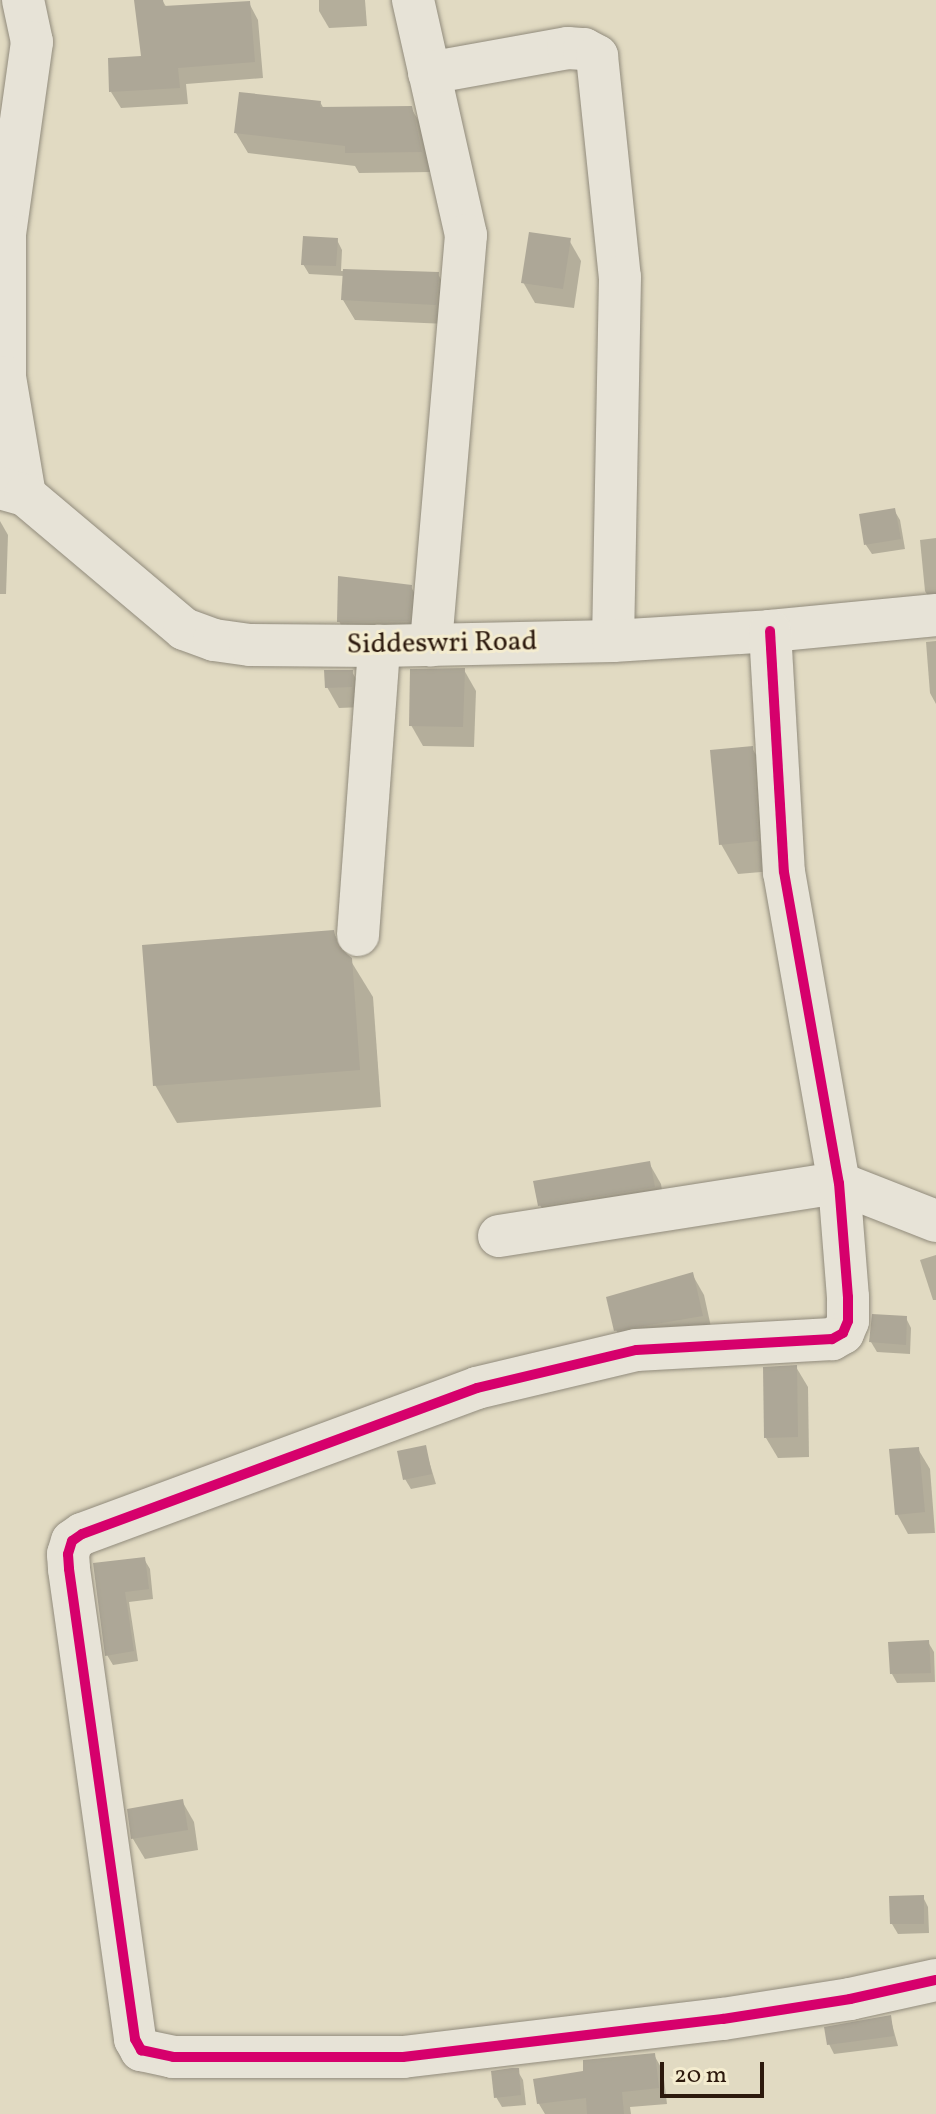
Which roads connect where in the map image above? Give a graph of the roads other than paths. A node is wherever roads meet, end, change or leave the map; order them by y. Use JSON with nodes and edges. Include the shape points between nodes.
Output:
{"nodes":[{"id":1,"x":23,"y":0,"type":"edge"},
{"id":2,"x":413,"y":0,"type":"edge"},
{"id":3,"x":16,"y":42,"type":"edge"},
{"id":4,"x":429,"y":73,"type":"junction"},
{"id":5,"x":12,"y":491,"type":"edge"},
{"id":6,"x":936,"y":615,"type":"edge"},
{"id":7,"x":770,"y":631,"type":"junction"},
{"id":8,"x":613,"y":641,"type":"junction"},
{"id":9,"x":379,"y":646,"type":"junction"},
{"id":10,"x":431,"y":646,"type":"junction"},
{"id":11,"x":358,"y":935,"type":"dead end"},
{"id":12,"x":839,"y":1183,"type":"junction"},
{"id":13,"x":936,"y":1221,"type":"edge"},
{"id":14,"x":499,"y":1236,"type":"dead end"},
{"id":15,"x":936,"y":1980,"type":"edge"}],
"edges":[{"from":1,"to":3,"type":"street"},
{"from":2,"to":4,"type":"street"},
{"from":3,"to":5,"type":"street","via":[[5,235]]},
{"from":4,"to":8,"type":"street","via":[[568,48],[597,56],[620,277]]},
{"from":4,"to":10,"type":"street","via":[[466,235]]},
{"from":5,"to":9,"type":"street","name":"Siddeswri Road","via":[[184,629],[250,645]]},
{"from":6,"to":7,"type":"street","name":"Siddeswri Road"},
{"from":7,"to":8,"type":"street","name":"Siddeswri Road"},
{"from":7,"to":12,"type":"street","via":[[784,872]]},
{"from":8,"to":10,"type":"street","name":"Siddeswri Road"},
{"from":9,"to":10,"type":"street","name":"Siddeswri Road"},
{"from":9,"to":11,"type":"street"},
{"from":12,"to":13,"type":"street"},
{"from":12,"to":14,"type":"street"},
{"from":12,"to":15,"type":"street","via":[[848,1321],[843,1333],[832,1339],[636,1350],[477,1388],[82,1534],[72,1541],[69,1569],[135,2039],[141,2050],[173,2057],[403,2057],[736,2017]]}]}
